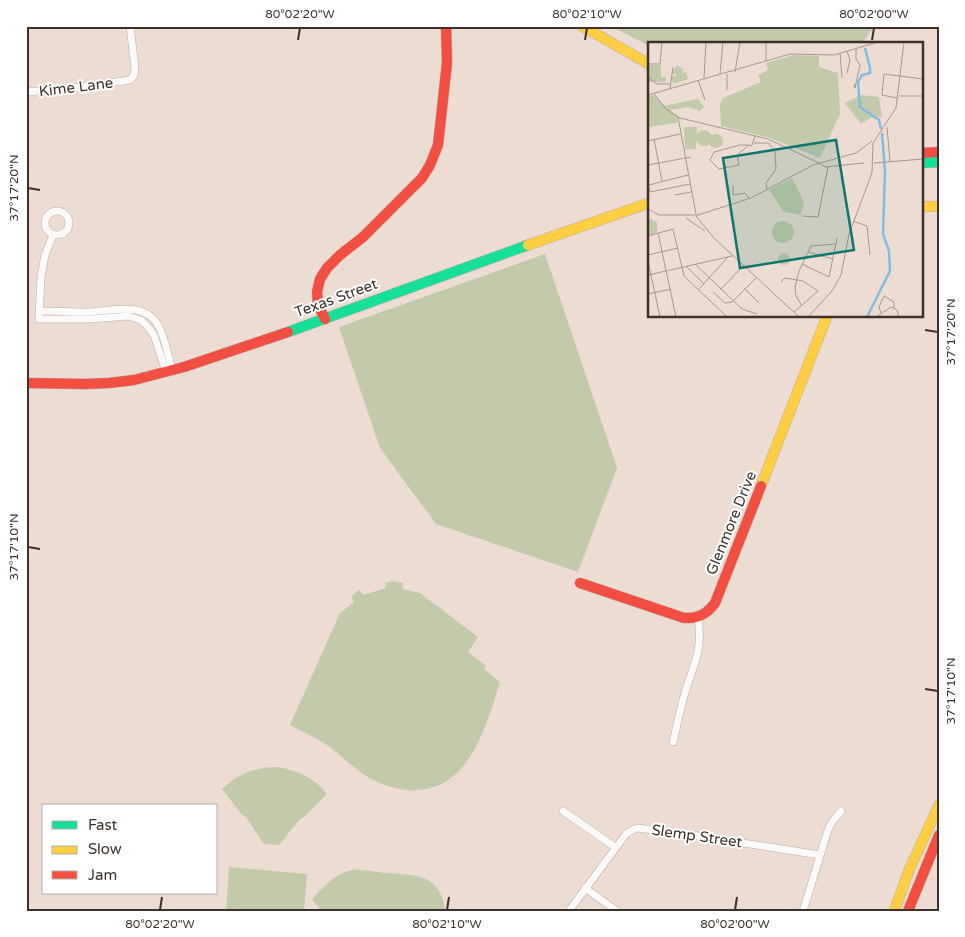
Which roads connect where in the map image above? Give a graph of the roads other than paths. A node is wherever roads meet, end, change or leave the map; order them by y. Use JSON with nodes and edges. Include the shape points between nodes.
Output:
{"nodes":[{"id":1,"x":130,"y":26,"type":"edge"},
{"id":2,"x":446,"y":26,"type":"edge"},
{"id":3,"x":582,"y":26,"type":"edge"},
{"id":4,"x":648,"y":63,"type":"edge"},
{"id":5,"x":26,"y":92,"type":"edge"},
{"id":6,"x":939,"y":152,"type":"edge"},
{"id":7,"x":922,"y":153,"type":"edge"},
{"id":8,"x":939,"y":162,"type":"edge"},
{"id":9,"x":922,"y":163,"type":"edge"},
{"id":10,"x":648,"y":204,"type":"edge"},
{"id":11,"x":939,"y":206,"type":"edge"},
{"id":12,"x":922,"y":207,"type":"edge"},
{"id":13,"x":53,"y":235,"type":"dead end"},
{"id":14,"x":40,"y":310,"type":"junction"},
{"id":15,"x":826,"y":318,"type":"edge"},
{"id":16,"x":325,"y":319,"type":"junction"},
{"id":17,"x":169,"y":371,"type":"junction"},
{"id":18,"x":26,"y":383,"type":"edge"},
{"id":19,"x":580,"y":583,"type":"dead end"},
{"id":20,"x":698,"y":618,"type":"junction"},
{"id":21,"x":673,"y":742,"type":"dead end"},
{"id":22,"x":939,"y":805,"type":"edge"},
{"id":23,"x":563,"y":810,"type":"dead end"},
{"id":24,"x":841,"y":811,"type":"dead end"},
{"id":25,"x":939,"y":835,"type":"edge"},
{"id":26,"x":616,"y":847,"type":"junction"},
{"id":27,"x":820,"y":855,"type":"junction"},
{"id":28,"x":585,"y":888,"type":"junction"},
{"id":29,"x":569,"y":911,"type":"edge"},
{"id":30,"x":616,"y":911,"type":"edge"},
{"id":31,"x":803,"y":911,"type":"edge"},
{"id":32,"x":894,"y":911,"type":"edge"},
{"id":33,"x":908,"y":911,"type":"edge"}],
"edges":[{"from":1,"to":5,"type":"street","name":"Kime Lane","via":[[135,68],[130,80]]},
{"from":2,"to":16,"type":"main road","via":[[447,63],[438,145],[430,165],[416,185],[327,268],[317,292],[318,305]]},
{"from":3,"to":4,"type":"main road"},
{"from":6,"to":7,"type":"main road"},
{"from":8,"to":9,"type":"main road"},
{"from":10,"to":16,"type":"main road","name":"Texas Street"},
{"from":11,"to":12,"type":"main road"},
{"from":13,"to":14,"type":"street","via":[[41,277]]},
{"from":14,"to":17,"type":"street","via":[[39,319],[128,316],[141,320],[154,335]]},
{"from":14,"to":17,"type":"street","via":[[89,312],[126,308],[144,313],[160,330]]},
{"from":15,"to":20,"type":"main road","name":"Glenmore Drive","via":[[715,603],[711,610]]},
{"from":16,"to":17,"type":"main road","name":"Texas Street"},
{"from":17,"to":18,"type":"main road","name":"Texas Street","via":[[139,379],[94,384]]},
{"from":19,"to":20,"type":"main road","via":[[684,618]]},
{"from":20,"to":21,"type":"street","via":[[698,654]]},
{"from":22,"to":32,"type":"main road"},
{"from":23,"to":26,"type":"street"},
{"from":24,"to":27,"type":"street","via":[[828,830]]},
{"from":25,"to":33,"type":"main road"},
{"from":26,"to":27,"type":"street","name":"Slemp Street","via":[[626,834],[641,828]]},
{"from":26,"to":28,"type":"street"},
{"from":27,"to":31,"type":"street"},
{"from":28,"to":29,"type":"street"},
{"from":28,"to":30,"type":"street"}]}
